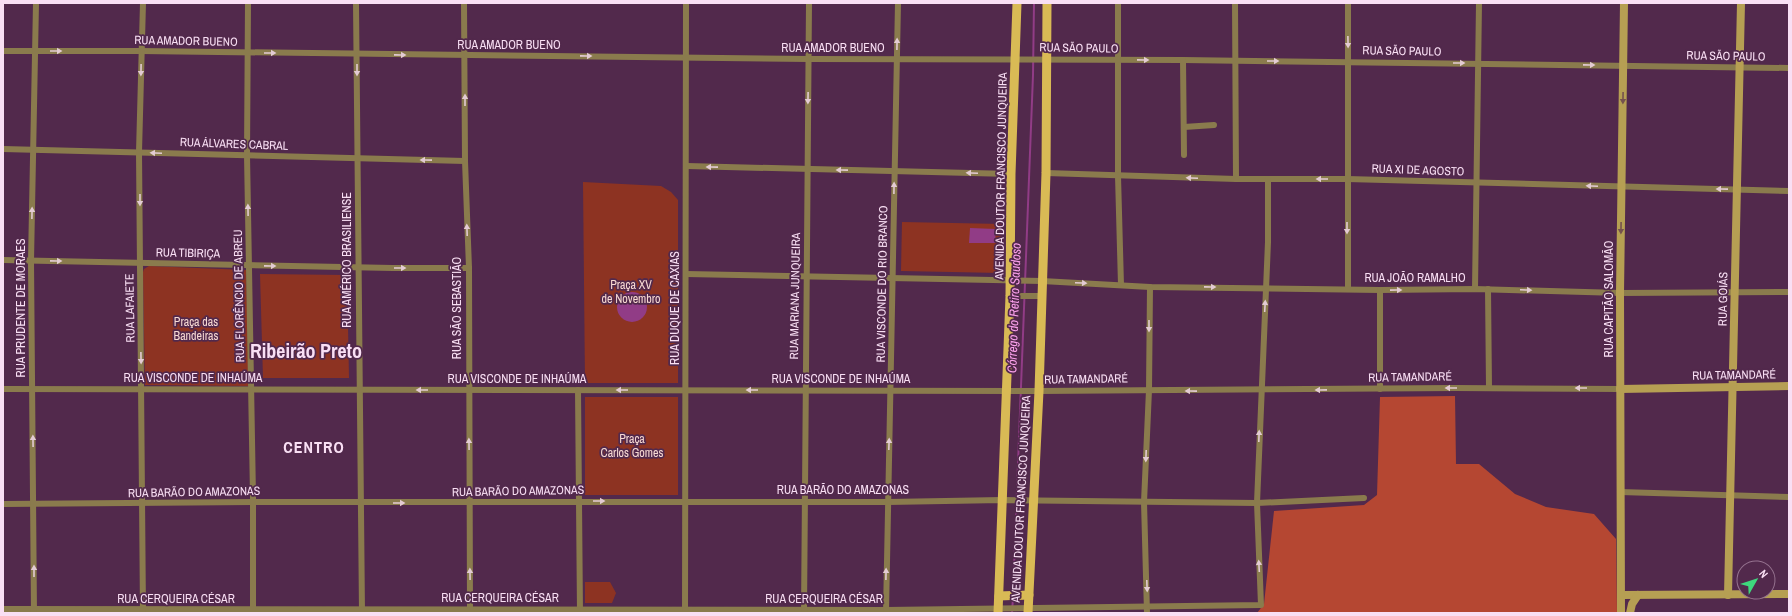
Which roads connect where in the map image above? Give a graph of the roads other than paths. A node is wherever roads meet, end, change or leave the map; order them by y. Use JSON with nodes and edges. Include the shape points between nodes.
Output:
{"nodes":[{"id":1,"x":36,"y":3,"type":"edge"},
{"id":2,"x":143,"y":3,"type":"edge"},
{"id":3,"x":248,"y":3,"type":"edge"},
{"id":4,"x":356,"y":3,"type":"edge"},
{"id":5,"x":464,"y":3,"type":"edge"},
{"id":6,"x":686,"y":3,"type":"edge"},
{"id":7,"x":809,"y":3,"type":"edge"},
{"id":8,"x":898,"y":3,"type":"edge"},
{"id":9,"x":1017,"y":3,"type":"edge"},
{"id":10,"x":1047,"y":3,"type":"edge"},
{"id":11,"x":1118,"y":3,"type":"edge"},
{"id":12,"x":1235,"y":3,"type":"edge"},
{"id":13,"x":1348,"y":3,"type":"edge"},
{"id":14,"x":1479,"y":3,"type":"edge"},
{"id":15,"x":1624,"y":3,"type":"edge"},
{"id":16,"x":1741,"y":3,"type":"edge"},
{"id":17,"x":3,"y":51,"type":"edge"},
{"id":18,"x":141,"y":51,"type":"junction"},
{"id":19,"x":35,"y":52,"type":"junction"},
{"id":20,"x":248,"y":53,"type":"junction"},
{"id":21,"x":357,"y":54,"type":"junction"},
{"id":22,"x":465,"y":56,"type":"junction"},
{"id":23,"x":686,"y":57,"type":"junction"},
{"id":24,"x":808,"y":59,"type":"junction"},
{"id":25,"x":897,"y":59,"type":"junction"},
{"id":26,"x":1020,"y":59,"type":"junction"},
{"id":27,"x":1045,"y":59,"type":"junction"},
{"id":28,"x":1118,"y":60,"type":"junction"},
{"id":29,"x":1183,"y":60,"type":"junction"},
{"id":30,"x":1235,"y":61,"type":"junction"},
{"id":31,"x":1348,"y":62,"type":"junction"},
{"id":32,"x":1479,"y":63,"type":"junction"},
{"id":33,"x":1623,"y":66,"type":"junction"},
{"id":34,"x":1740,"y":68,"type":"junction"},
{"id":35,"x":1789,"y":68,"type":"edge"},
{"id":36,"x":1214,"y":125,"type":"dead end"},
{"id":37,"x":1184,"y":127,"type":"junction"},
{"id":38,"x":3,"y":149,"type":"edge"},
{"id":39,"x":33,"y":149,"type":"junction"},
{"id":40,"x":139,"y":152,"type":"junction"},
{"id":41,"x":247,"y":155,"type":"junction"},
{"id":42,"x":1184,"y":155,"type":"dead end"},
{"id":43,"x":358,"y":158,"type":"junction"},
{"id":44,"x":465,"y":161,"type":"junction"},
{"id":45,"x":687,"y":166,"type":"junction"},
{"id":46,"x":807,"y":169,"type":"junction"},
{"id":47,"x":894,"y":171,"type":"junction"},
{"id":48,"x":1046,"y":173,"type":"junction"},
{"id":49,"x":1011,"y":174,"type":"junction"},
{"id":50,"x":1118,"y":176,"type":"junction"},
{"id":51,"x":1236,"y":179,"type":"junction"},
{"id":52,"x":1268,"y":179,"type":"junction"},
{"id":53,"x":1347,"y":179,"type":"junction"},
{"id":54,"x":1476,"y":183,"type":"junction"},
{"id":55,"x":1622,"y":187,"type":"junction"},
{"id":56,"x":1738,"y":190,"type":"junction"},
{"id":57,"x":1789,"y":191,"type":"edge"},
{"id":58,"x":3,"y":260,"type":"edge"},
{"id":59,"x":31,"y":261,"type":"junction"},
{"id":60,"x":140,"y":263,"type":"junction"},
{"id":61,"x":249,"y":265,"type":"junction"},
{"id":62,"x":358,"y":267,"type":"junction"},
{"id":63,"x":469,"y":268,"type":"junction"},
{"id":64,"x":686,"y":274,"type":"junction"},
{"id":65,"x":806,"y":278,"type":"junction"},
{"id":66,"x":893,"y":278,"type":"junction"},
{"id":67,"x":1014,"y":281,"type":"junction"},
{"id":68,"x":1039,"y":281,"type":"junction"},
{"id":69,"x":1121,"y":285,"type":"junction"},
{"id":70,"x":1150,"y":287,"type":"junction"},
{"id":71,"x":1266,"y":288,"type":"junction"},
{"id":72,"x":1348,"y":289,"type":"junction"},
{"id":73,"x":1475,"y":289,"type":"junction"},
{"id":74,"x":1488,"y":289,"type":"junction"},
{"id":75,"x":1380,"y":290,"type":"junction"},
{"id":76,"x":1736,"y":292,"type":"junction"},
{"id":77,"x":1789,"y":292,"type":"edge"},
{"id":78,"x":1620,"y":293,"type":"junction"},
{"id":79,"x":1013,"y":296,"type":"junction"},
{"id":80,"x":1038,"y":296,"type":"junction"},
{"id":81,"x":1789,"y":386,"type":"edge"},
{"id":82,"x":33,"y":388,"type":"junction"},
{"id":83,"x":1489,"y":388,"type":"junction"},
{"id":84,"x":1734,"y":388,"type":"junction"},
{"id":85,"x":3,"y":389,"type":"edge"},
{"id":86,"x":142,"y":389,"type":"junction"},
{"id":87,"x":252,"y":389,"type":"junction"},
{"id":88,"x":1380,"y":389,"type":"junction"},
{"id":89,"x":1620,"y":389,"type":"junction"},
{"id":90,"x":359,"y":390,"type":"junction"},
{"id":91,"x":468,"y":390,"type":"junction"},
{"id":92,"x":578,"y":390,"type":"junction"},
{"id":93,"x":686,"y":390,"type":"junction"},
{"id":94,"x":805,"y":390,"type":"junction"},
{"id":95,"x":1009,"y":390,"type":"junction"},
{"id":96,"x":1149,"y":390,"type":"junction"},
{"id":97,"x":891,"y":391,"type":"junction"},
{"id":98,"x":1035,"y":391,"type":"junction"},
{"id":99,"x":1260,"y":391,"type":"junction"},
{"id":100,"x":1620,"y":492,"type":"junction"},
{"id":101,"x":1731,"y":495,"type":"junction"},
{"id":102,"x":1789,"y":497,"type":"edge"},
{"id":103,"x":1364,"y":498,"type":"dead end"},
{"id":104,"x":1006,"y":500,"type":"junction"},
{"id":105,"x":1030,"y":500,"type":"junction"},
{"id":106,"x":579,"y":501,"type":"junction"},
{"id":107,"x":685,"y":501,"type":"junction"},
{"id":108,"x":804,"y":501,"type":"junction"},
{"id":109,"x":253,"y":502,"type":"junction"},
{"id":110,"x":360,"y":502,"type":"junction"},
{"id":111,"x":888,"y":502,"type":"junction"},
{"id":112,"x":1144,"y":502,"type":"junction"},
{"id":113,"x":142,"y":503,"type":"junction"},
{"id":114,"x":470,"y":503,"type":"junction"},
{"id":115,"x":1257,"y":503,"type":"junction"},
{"id":116,"x":3,"y":504,"type":"edge"},
{"id":117,"x":34,"y":504,"type":"junction"},
{"id":118,"x":1789,"y":594,"type":"edge"},
{"id":119,"x":1025,"y":595,"type":"junction"},
{"id":120,"x":1621,"y":595,"type":"junction"},
{"id":121,"x":1638,"y":595,"type":"junction"},
{"id":122,"x":1728,"y":595,"type":"junction"},
{"id":123,"x":1001,"y":596,"type":"junction"},
{"id":124,"x":3,"y":609,"type":"edge"},
{"id":125,"x":1000,"y":610,"type":"edge"},
{"id":126,"x":1025,"y":610,"type":"edge"},
{"id":127,"x":1147,"y":610,"type":"edge"},
{"id":128,"x":34,"y":611,"type":"edge"},
{"id":129,"x":143,"y":611,"type":"edge"},
{"id":130,"x":253,"y":611,"type":"edge"},
{"id":131,"x":362,"y":611,"type":"edge"},
{"id":132,"x":580,"y":611,"type":"edge"},
{"id":133,"x":685,"y":611,"type":"edge"},
{"id":134,"x":804,"y":611,"type":"edge"},
{"id":135,"x":886,"y":611,"type":"edge"},
{"id":136,"x":470,"y":612,"type":"edge"},
{"id":137,"x":1621,"y":613,"type":"edge"},
{"id":138,"x":1630,"y":613,"type":"edge"}],
"edges":[{"from":1,"to":19,"type":"street","name":"RUA PRUDENTE DE MORAES"},
{"from":2,"to":18,"type":"street","name":"RUA LAFAIETE"},
{"from":3,"to":20,"type":"street","name":"RUA FLORÊNCIO DE ABREU"},
{"from":4,"to":21,"type":"street","name":"RUA AMÉRICO BRASILIENSE"},
{"from":5,"to":22,"type":"street","name":"RUA SÃO SEBASTIÃO"},
{"from":6,"to":23,"type":"street","name":"RUA DUQUE DE CAXIAS"},
{"from":7,"to":24,"type":"street","name":"RUA MARIANA JUNQUEIRA"},
{"from":25,"to":8,"type":"street","name":"RUA VISCONDE DO RIO BRANCO","one_way":true},
{"from":9,"to":26,"type":"main road","name":"AVENIDA DOUTOR FRANCISCO JUNQUEIRA"},
{"from":10,"to":27,"type":"main road","name":"AVENIDA DOUTOR FRANCISCO JUNQUEIRA"},
{"from":11,"to":28,"type":"street"},
{"from":12,"to":30,"type":"street"},
{"from":13,"to":31,"type":"street","one_way":true},
{"from":14,"to":32,"type":"street"},
{"from":15,"to":33,"type":"main road","name":"RUA CAPITÃO SALOMÃO"},
{"from":16,"to":34,"type":"main road","name":"RUA GOIÁS"},
{"from":17,"to":19,"type":"street","name":"RUA AMADOR BUENO"},
{"from":19,"to":18,"type":"street","name":"RUA AMADOR BUENO","one_way":true},
{"from":18,"to":20,"type":"street","name":"RUA AMADOR BUENO"},
{"from":18,"to":40,"type":"street","name":"RUA LAFAIETE","one_way":true},
{"from":19,"to":39,"type":"street","name":"RUA PRUDENTE DE MORAES"},
{"from":20,"to":21,"type":"street","name":"RUA AMADOR BUENO","one_way":true},
{"from":20,"to":41,"type":"street","name":"RUA FLORÊNCIO DE ABREU"},
{"from":21,"to":22,"type":"street","name":"RUA AMADOR BUENO","one_way":true},
{"from":21,"to":43,"type":"street","name":"RUA AMÉRICO BRASILIENSE","one_way":true},
{"from":22,"to":23,"type":"street","name":"RUA AMADOR BUENO","one_way":true},
{"from":44,"to":22,"type":"street","name":"RUA SÃO SEBASTIÃO","one_way":true},
{"from":23,"to":24,"type":"street","name":"RUA AMADOR BUENO"},
{"from":23,"to":45,"type":"street","name":"RUA DUQUE DE CAXIAS"},
{"from":24,"to":25,"type":"street","name":"RUA AMADOR BUENO"},
{"from":24,"to":46,"type":"street","name":"RUA MARIANA JUNQUEIRA","one_way":true},
{"from":25,"to":26,"type":"street","name":"RUA AMADOR BUENO"},
{"from":25,"to":47,"type":"street","name":"RUA VISCONDE DO RIO BRANCO"},
{"from":26,"to":27,"type":"street","name":"RUA SÃO PAULO"},
{"from":26,"to":49,"type":"main road","name":"AVENIDA DOUTOR FRANCISCO JUNQUEIRA"},
{"from":27,"to":28,"type":"street","name":"RUA SÃO PAULO"},
{"from":27,"to":48,"type":"main road","name":"AVENIDA DOUTOR FRANCISCO JUNQUEIRA"},
{"from":28,"to":29,"type":"street","name":"RUA SÃO PAULO","one_way":true},
{"from":28,"to":50,"type":"street"},
{"from":29,"to":30,"type":"street","name":"RUA SÃO PAULO"},
{"from":29,"to":37,"type":"street"},
{"from":30,"to":31,"type":"street","name":"RUA SÃO PAULO","one_way":true},
{"from":30,"to":51,"type":"street"},
{"from":31,"to":32,"type":"street","name":"RUA SÃO PAULO","one_way":true},
{"from":31,"to":53,"type":"street"},
{"from":32,"to":33,"type":"street","name":"RUA SÃO PAULO","one_way":true},
{"from":32,"to":54,"type":"street"},
{"from":33,"to":34,"type":"street","name":"RUA SÃO PAULO"},
{"from":33,"to":55,"type":"main road","name":"RUA CAPITÃO SALOMÃO","one_way":true},
{"from":34,"to":35,"type":"street","name":"RUA SÃO PAULO"},
{"from":34,"to":56,"type":"main road","name":"RUA GOIÁS"},
{"from":36,"to":37,"type":"street"},
{"from":37,"to":42,"type":"street"},
{"from":38,"to":39,"type":"street","name":"RUA ÁLVARES CABRAL"},
{"from":39,"to":40,"type":"street","name":"RUA ÁLVARES CABRAL"},
{"from":59,"to":39,"type":"street","name":"RUA PRUDENTE DE MORAES","one_way":true},
{"from":41,"to":40,"type":"street","name":"RUA ÁLVARES CABRAL","one_way":true},
{"from":40,"to":60,"type":"street","name":"RUA LAFAIETE","one_way":true},
{"from":41,"to":43,"type":"street","name":"RUA ÁLVARES CABRAL"},
{"from":61,"to":41,"type":"street","name":"RUA FLORÊNCIO DE ABREU","one_way":true},
{"from":44,"to":43,"type":"street","name":"RUA ÁLVARES CABRAL","one_way":true},
{"from":43,"to":62,"type":"street","name":"RUA AMÉRICO BRASILIENSE"},
{"from":63,"to":44,"type":"street","name":"RUA SÃO SEBASTIÃO","one_way":true},
{"from":46,"to":45,"type":"street","one_way":true},
{"from":45,"to":64,"type":"street","name":"RUA DUQUE DE CAXIAS"},
{"from":47,"to":46,"type":"street","one_way":true},
{"from":46,"to":65,"type":"street","name":"RUA MARIANA JUNQUEIRA"},
{"from":49,"to":47,"type":"street","one_way":true},
{"from":66,"to":47,"type":"street","name":"RUA VISCONDE DO RIO BRANCO","one_way":true},
{"from":48,"to":50,"type":"street","name":"RUA XI DE AGOSTO"},
{"from":48,"to":68,"type":"main road","name":"AVENIDA DOUTOR FRANCISCO JUNQUEIRA"},
{"from":49,"to":67,"type":"main road","name":"AVENIDA DOUTOR FRANCISCO JUNQUEIRA"},
{"from":51,"to":50,"type":"street","name":"RUA XI DE AGOSTO","one_way":true},
{"from":50,"to":69,"type":"street"},
{"from":51,"to":52,"type":"street","name":"RUA XI DE AGOSTO"},
{"from":53,"to":52,"type":"street","name":"RUA XI DE AGOSTO","one_way":true},
{"from":52,"to":71,"type":"street"},
{"from":53,"to":54,"type":"street","name":"RUA XI DE AGOSTO"},
{"from":53,"to":72,"type":"street","one_way":true},
{"from":55,"to":54,"type":"street","name":"RUA XI DE AGOSTO","one_way":true},
{"from":54,"to":73,"type":"street"},
{"from":56,"to":55,"type":"street","name":"RUA XI DE AGOSTO","one_way":true},
{"from":55,"to":78,"type":"main road","name":"RUA CAPITÃO SALOMÃO","one_way":true},
{"from":56,"to":57,"type":"street","name":"RUA XI DE AGOSTO"},
{"from":56,"to":76,"type":"main road","name":"RUA GOIÁS"},
{"from":58,"to":59,"type":"street","name":"RUA TIBIRIÇA"},
{"from":59,"to":60,"type":"street","name":"RUA TIBIRIÇA","one_way":true},
{"from":59,"to":82,"type":"street","name":"RUA PRUDENTE DE MORAES"},
{"from":60,"to":61,"type":"street","name":"RUA TIBIRIÇA"},
{"from":60,"to":86,"type":"street","name":"RUA LAFAIETE","one_way":true},
{"from":61,"to":62,"type":"street","name":"RUA TIBIRIÇA","one_way":true},
{"from":61,"to":87,"type":"street","name":"RUA FLORÊNCIO DE ABREU"},
{"from":62,"to":63,"type":"street","name":"RUA TIBIRIÇA","one_way":true},
{"from":62,"to":90,"type":"street","name":"RUA AMÉRICO BRASILIENSE"},
{"from":63,"to":91,"type":"street","name":"RUA SÃO SEBASTIÃO"},
{"from":64,"to":65,"type":"street"},
{"from":64,"to":93,"type":"street","name":"RUA DUQUE DE CAXIAS"},
{"from":65,"to":66,"type":"street"},
{"from":65,"to":94,"type":"street","name":"RUA MARIANA JUNQUEIRA"},
{"from":66,"to":67,"type":"street"},
{"from":66,"to":97,"type":"street","name":"RUA VISCONDE DO RIO BRANCO"},
{"from":67,"to":68,"type":"street"},
{"from":67,"to":79,"type":"main road","name":"AVENIDA DOUTOR FRANCISCO JUNQUEIRA"},
{"from":68,"to":69,"type":"street","name":"RUA JOÃO RAMALHO","one_way":true},
{"from":68,"to":80,"type":"main road","name":"AVENIDA DOUTOR FRANCISCO JUNQUEIRA"},
{"from":69,"to":70,"type":"street","name":"RUA JOÃO RAMALHO"},
{"from":70,"to":71,"type":"street","name":"RUA JOÃO RAMALHO","one_way":true},
{"from":70,"to":96,"type":"street","one_way":true},
{"from":71,"to":72,"type":"street","name":"RUA JOÃO RAMALHO"},
{"from":99,"to":71,"type":"street","one_way":true},
{"from":72,"to":75,"type":"street","name":"RUA JOÃO RAMALHO"},
{"from":73,"to":74,"type":"street","name":"RUA JOÃO RAMALHO"},
{"from":75,"to":73,"type":"street","name":"RUA JOÃO RAMALHO","one_way":true},
{"from":74,"to":78,"type":"street","name":"RUA JOÃO RAMALHO","one_way":true},
{"from":74,"to":83,"type":"street"},
{"from":75,"to":88,"type":"street"},
{"from":76,"to":77,"type":"street","name":"RUA JOÃO RAMALHO"},
{"from":76,"to":78,"type":"street","name":"RUA JOÃO RAMALHO"},
{"from":76,"to":84,"type":"main road","name":"RUA GOIÁS"},
{"from":78,"to":89,"type":"main road","name":"RUA CAPITÃO SALOMÃO"},
{"from":79,"to":80,"type":"street"},
{"from":79,"to":95,"type":"main road","name":"AVENIDA DOUTOR FRANCISCO JUNQUEIRA"},
{"from":80,"to":98,"type":"main road","name":"AVENIDA DOUTOR FRANCISCO JUNQUEIRA"},
{"from":81,"to":84,"type":"main road","name":"RUA TAMANDARÉ"},
{"from":82,"to":85,"type":"street","name":"RUA VISCONDE DE INHAÚMA"},
{"from":82,"to":86,"type":"street","name":"RUA VISCONDE DE INHAÚMA"},
{"from":117,"to":82,"type":"street","name":"RUA PRUDENTE DE MORAES","one_way":true},
{"from":83,"to":88,"type":"street","name":"RUA TAMANDARÉ","one_way":true},
{"from":89,"to":83,"type":"street","name":"RUA TAMANDARÉ","one_way":true},
{"from":84,"to":89,"type":"main road","name":"RUA TAMANDARÉ"},
{"from":84,"to":101,"type":"main road","name":"RUA GOIÁS"},
{"from":86,"to":87,"type":"street","name":"RUA VISCONDE DE INHAÚMA"},
{"from":86,"to":113,"type":"street","name":"RUA LAFAIETE"},
{"from":87,"to":90,"type":"street","name":"RUA VISCONDE DE INHAÚMA"},
{"from":87,"to":109,"type":"street","name":"RUA FLORÊNCIO DE ABREU"},
{"from":88,"to":99,"type":"street","name":"RUA TAMANDARÉ","one_way":true},
{"from":89,"to":100,"type":"main road","name":"RUA CAPITÃO SALOMÃO"},
{"from":91,"to":90,"type":"street","name":"RUA VISCONDE DE INHAÚMA","one_way":true},
{"from":90,"to":110,"type":"street","name":"RUA AMÉRICO BRASILIENSE"},
{"from":91,"to":92,"type":"street","name":"RUA VISCONDE DE INHAÚMA"},
{"from":114,"to":91,"type":"street","name":"RUA SÃO SEBASTIÃO","one_way":true},
{"from":93,"to":92,"type":"street","name":"RUA VISCONDE DE INHAÚMA","one_way":true},
{"from":92,"to":106,"type":"street"},
{"from":94,"to":93,"type":"street","name":"RUA VISCONDE DE INHAÚMA","one_way":true},
{"from":93,"to":107,"type":"street","name":"RUA DUQUE DE CAXIAS"},
{"from":94,"to":97,"type":"street","name":"RUA VISCONDE DE INHAÚMA"},
{"from":94,"to":108,"type":"street","name":"RUA MARIANA JUNQUEIRA"},
{"from":95,"to":97,"type":"street","name":"RUA VISCONDE DE INHAÚMA"},
{"from":95,"to":98,"type":"street","name":"RUA VISCONDE DE INHAÚMA"},
{"from":95,"to":104,"type":"main road","name":"AVENIDA DOUTOR FRANCISCO JUNQUEIRA"},
{"from":96,"to":98,"type":"street","name":"RUA TAMANDARÉ"},
{"from":99,"to":96,"type":"street","name":"RUA TAMANDARÉ","one_way":true},
{"from":96,"to":112,"type":"street","one_way":true},
{"from":111,"to":97,"type":"street","name":"RUA VISCONDE DO RIO BRANCO","one_way":true},
{"from":98,"to":105,"type":"main road","name":"AVENIDA DOUTOR FRANCISCO JUNQUEIRA"},
{"from":115,"to":99,"type":"street","one_way":true},
{"from":100,"to":101,"type":"street"},
{"from":100,"to":120,"type":"main road","name":"RUA CAPITÃO SALOMÃO"},
{"from":101,"to":102,"type":"street"},
{"from":101,"to":122,"type":"main road","name":"RUA GOIÁS"},
{"from":103,"to":115,"type":"street","name":"RUA BARÃO DO AMAZONAS"},
{"from":104,"to":105,"type":"street","name":"RUA BARÃO DO AMAZONAS"},
{"from":104,"to":111,"type":"street","name":"RUA BARÃO DO AMAZONAS"},
{"from":104,"to":123,"type":"main road","name":"AVENIDA DOUTOR FRANCISCO JUNQUEIRA"},
{"from":105,"to":112,"type":"street","name":"RUA BARÃO DO AMAZONAS"},
{"from":105,"to":119,"type":"main road","name":"AVENIDA DOUTOR FRANCISCO JUNQUEIRA"},
{"from":106,"to":107,"type":"street","name":"RUA BARÃO DO AMAZONAS","one_way":true},
{"from":106,"to":114,"type":"street","name":"RUA BARÃO DO AMAZONAS"},
{"from":106,"to":132,"type":"street"},
{"from":107,"to":108,"type":"street","name":"RUA BARÃO DO AMAZONAS"},
{"from":107,"to":133,"type":"street","name":"RUA DUQUE DE CAXIAS"},
{"from":108,"to":111,"type":"street","name":"RUA BARÃO DO AMAZONAS"},
{"from":108,"to":134,"type":"street","name":"RUA MARIANA JUNQUEIRA"},
{"from":109,"to":110,"type":"street","name":"RUA BARÃO DO AMAZONAS"},
{"from":109,"to":113,"type":"street","name":"RUA BARÃO DO AMAZONAS"},
{"from":109,"to":130,"type":"street","name":"RUA FLORÊNCIO DE ABREU"},
{"from":110,"to":114,"type":"street","name":"RUA BARÃO DO AMAZONAS","one_way":true},
{"from":110,"to":131,"type":"street","name":"RUA AMÉRICO BRASILIENSE"},
{"from":135,"to":111,"type":"street","name":"RUA VISCONDE DO RIO BRANCO","one_way":true},
{"from":112,"to":115,"type":"street","name":"RUA BARÃO DO AMAZONAS"},
{"from":112,"to":127,"type":"street","one_way":true},
{"from":113,"to":117,"type":"street","name":"RUA BARÃO DO AMAZONAS"},
{"from":113,"to":129,"type":"street","name":"RUA LAFAIETE"},
{"from":136,"to":114,"type":"street","name":"RUA SÃO SEBASTIÃO","one_way":true},
{"from":127,"to":115,"type":"street","name":"RUA CERQUEIRA CÉSAR","one_way":true,"via":[[1261,605]]},
{"from":116,"to":117,"type":"street","name":"RUA BARÃO DO AMAZONAS"},
{"from":128,"to":117,"type":"street","name":"RUA PRUDENTE DE MORAES","one_way":true},
{"from":118,"to":122,"type":"main road"},
{"from":119,"to":123,"type":"main road"},
{"from":119,"to":126,"type":"main road","name":"AVENIDA DOUTOR FRANCISCO JUNQUEIRA"},
{"from":120,"to":121,"type":"main road"},
{"from":120,"to":137,"type":"main road","name":"RUA CAPITÃO SALOMÃO"},
{"from":121,"to":122,"type":"main road"},
{"from":121,"to":138,"type":"main road"},
{"from":123,"to":125,"type":"main road","name":"AVENIDA DOUTOR FRANCISCO JUNQUEIRA"},
{"from":124,"to":128,"type":"street","name":"RUA CERQUEIRA CÉSAR"},
{"from":125,"to":126,"type":"street","name":"RUA CERQUEIRA CÉSAR"},
{"from":125,"to":135,"type":"street","name":"RUA CERQUEIRA CÉSAR"},
{"from":126,"to":127,"type":"street","name":"RUA CERQUEIRA CÉSAR"},
{"from":128,"to":129,"type":"street","name":"RUA CERQUEIRA CÉSAR"},
{"from":129,"to":130,"type":"street","name":"RUA CERQUEIRA CÉSAR"},
{"from":130,"to":131,"type":"street","name":"RUA CERQUEIRA CÉSAR"},
{"from":131,"to":136,"type":"street","name":"RUA CERQUEIRA CÉSAR"},
{"from":132,"to":133,"type":"street","name":"RUA CERQUEIRA CÉSAR"},
{"from":132,"to":136,"type":"street","name":"RUA CERQUEIRA CÉSAR"},
{"from":133,"to":134,"type":"street","name":"RUA CERQUEIRA CÉSAR"},
{"from":134,"to":135,"type":"street","name":"RUA CERQUEIRA CÉSAR"}]}
